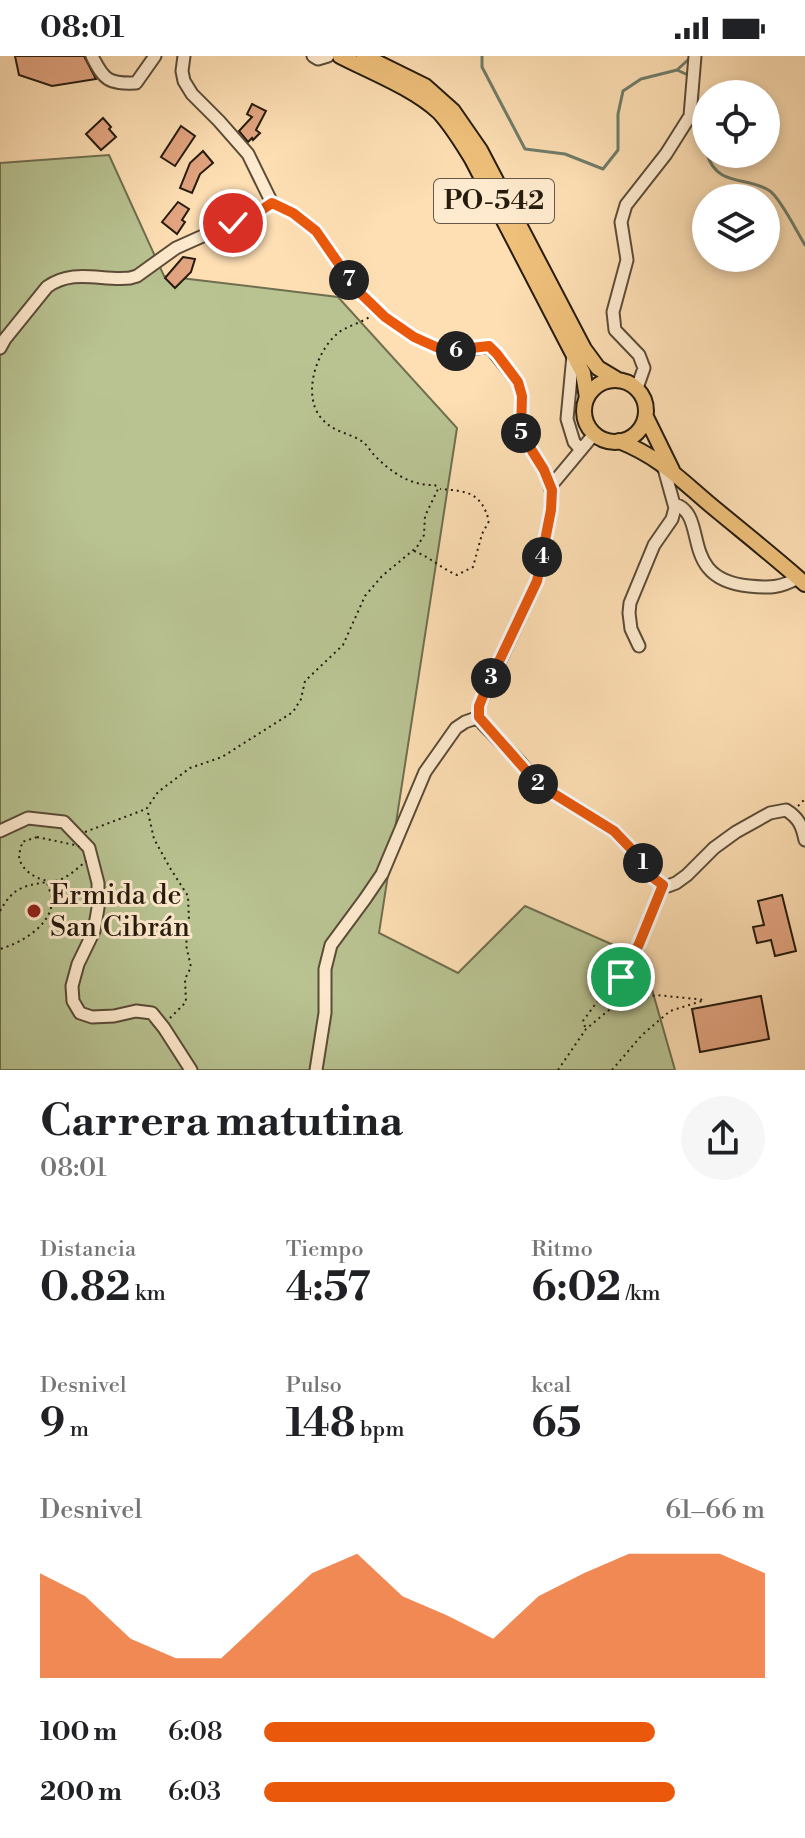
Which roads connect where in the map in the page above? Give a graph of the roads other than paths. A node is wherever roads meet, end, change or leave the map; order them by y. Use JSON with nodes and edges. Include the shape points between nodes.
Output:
{"nodes":[{"id":1,"x":92,"y":56,"type":"edge"},
{"id":2,"x":155,"y":56,"type":"edge"},
{"id":3,"x":184,"y":56,"type":"edge"},
{"id":4,"x":313,"y":56,"type":"edge"},
{"id":5,"x":328,"y":56,"type":"edge"},
{"id":6,"x":340,"y":56,"type":"edge"},
{"id":7,"x":364,"y":56,"type":"edge"},
{"id":8,"x":695,"y":56,"type":"edge"},
{"id":9,"x":272,"y":203,"type":"junction"},
{"id":10,"x":0,"y":348,"type":"edge"},
{"id":11,"x":573,"y":354,"type":"junction"},
{"id":12,"x":618,"y":380,"type":"junction"},
{"id":13,"x":637,"y":388,"type":"junction"},
{"id":14,"x":587,"y":398,"type":"junction"},
{"id":15,"x":646,"y":417,"type":"junction"},
{"id":16,"x":595,"y":433,"type":"junction"},
{"id":17,"x":619,"y":441,"type":"junction"},
{"id":18,"x":581,"y":450,"type":"junction"},
{"id":19,"x":667,"y":467,"type":"junction"},
{"id":20,"x":550,"y":487,"type":"junction"},
{"id":21,"x":675,"y":504,"type":"junction"},
{"id":22,"x":802,"y":581,"type":"edge"},
{"id":23,"x":639,"y":646,"type":"dead end"},
{"id":24,"x":479,"y":717,"type":"junction"},
{"id":25,"x":0,"y":831,"type":"edge"},
{"id":26,"x":805,"y":840,"type":"edge"},
{"id":27,"x":191,"y":1070,"type":"edge"},
{"id":28,"x":316,"y":1070,"type":"edge"}],
"edges":[{"from":1,"to":2,"type":"street","via":[[101,75],[125,83],[136,83]]},
{"from":3,"to":9,"type":"street","via":[[184,81],[248,154]]},
{"from":4,"to":5,"type":"street"},
{"from":6,"to":11,"type":"main road","number":"PO-542","via":[[407,90],[438,111],[457,135]]},
{"from":7,"to":12,"type":"main road","number":"PO-542","via":[[425,86],[453,111],[480,150],[584,349],[598,368]]},
{"from":8,"to":13,"type":"street","via":[[690,116],[626,205],[621,222],[627,260],[613,312],[615,330],[644,368]]},
{"from":9,"to":10,"type":"street","via":[[176,248],[130,278],[77,275],[56,281]]},
{"from":9,"to":20,"type":"street","via":[[316,231],[357,290],[414,337],[445,351],[489,346],[497,354],[518,382],[521,433]]},
{"from":11,"to":14,"type":"main road","number":"PO-542"},
{"from":11,"to":18,"type":"street","via":[[567,419]]},
{"from":12,"to":13,"type":"main road","number":"PO-542"},
{"from":12,"to":14,"type":"main road","via":[[600,384]]},
{"from":13,"to":15,"type":"main road"},
{"from":14,"to":16,"type":"main road","number":"PO-542","via":[[586,421]]},
{"from":15,"to":17,"type":"main road","via":[[641,429]]},
{"from":15,"to":19,"type":"main road"},
{"from":16,"to":17,"type":"main road"},
{"from":16,"to":18,"type":"street"},
{"from":17,"to":19,"type":"main road"},
{"from":18,"to":20,"type":"street"},
{"from":19,"to":21,"type":"street"},
{"from":19,"to":22,"type":"main road"},
{"from":20,"to":24,"type":"street","via":[[551,510],[537,581],[485,691]]},
{"from":21,"to":22,"type":"street","via":[[686,510],[714,575],[736,585],[776,588]]},
{"from":21,"to":23,"type":"street","via":[[630,603],[631,629]]},
{"from":24,"to":26,"type":"street","via":[[538,784],[614,831],[663,885],[676,883],[714,848],[770,813],[786,810],[795,815]]},
{"from":24,"to":28,"type":"street","via":[[456,728],[425,772],[382,874],[331,945]]},
{"from":25,"to":27,"type":"street","via":[[28,818],[64,822],[89,848],[98,908],[72,986],[73,1001],[80,1013],[92,1017],[152,1013]]}]}
